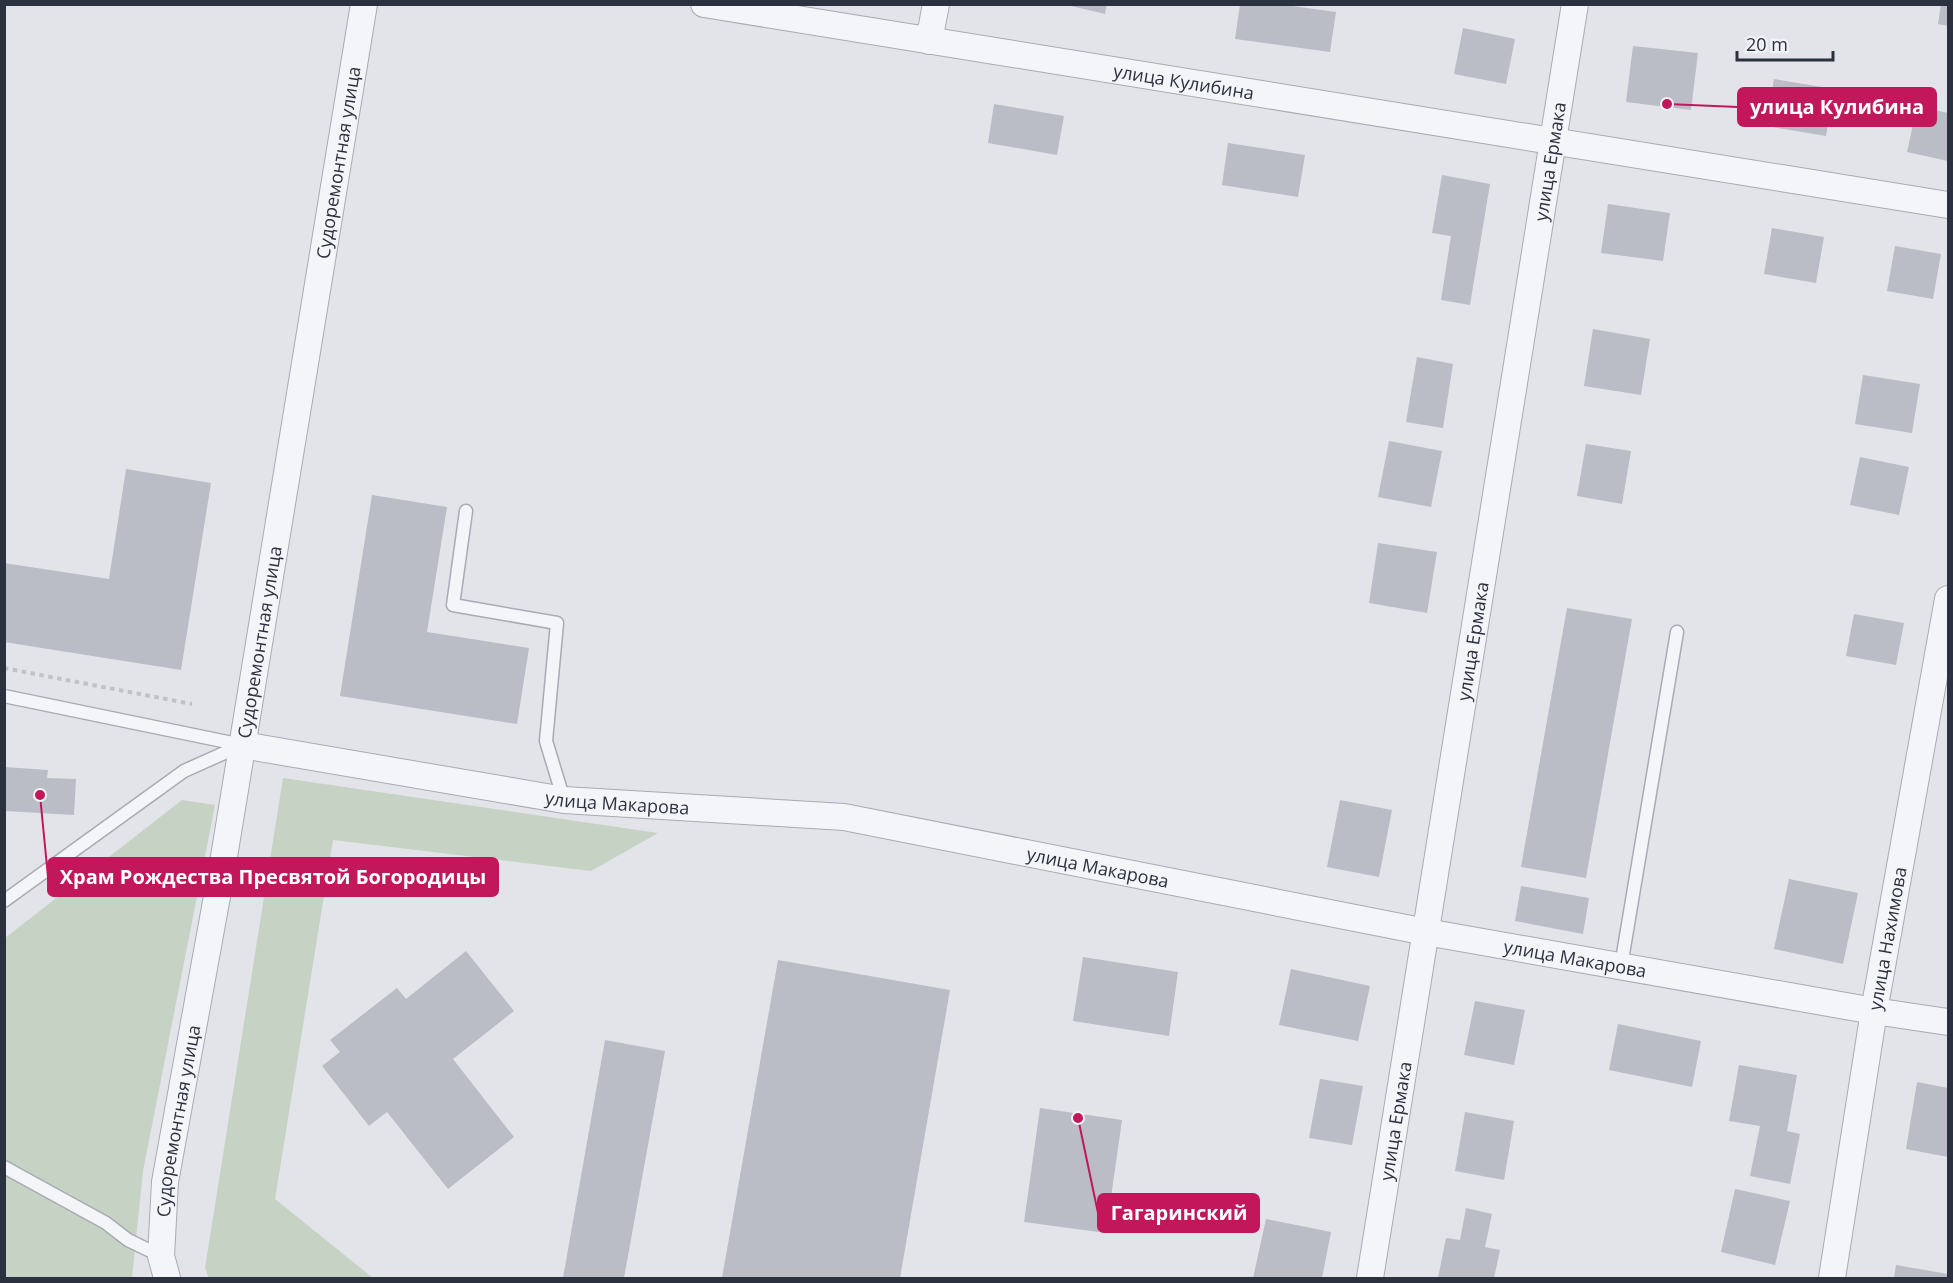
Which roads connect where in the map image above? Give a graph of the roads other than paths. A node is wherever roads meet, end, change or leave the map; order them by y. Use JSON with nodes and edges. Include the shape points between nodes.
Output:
{"nodes":[{"id":1,"x":364,"y":4,"type":"edge"},
{"id":2,"x":704,"y":4,"type":"edge"},
{"id":3,"x":936,"y":4,"type":"edge"},
{"id":4,"x":1575,"y":4,"type":"edge"},
{"id":5,"x":929,"y":41,"type":"junction"},
{"id":6,"x":1551,"y":142,"type":"junction"},
{"id":7,"x":1948,"y":205,"type":"edge"},
{"id":8,"x":466,"y":511,"type":"dead end"},
{"id":9,"x":1948,"y":599,"type":"edge"},
{"id":10,"x":1677,"y":632,"type":"dead end"},
{"id":11,"x":4,"y":696,"type":"edge"},
{"id":12,"x":242,"y":745,"type":"junction"},
{"id":13,"x":564,"y":800,"type":"junction"},
{"id":14,"x":4,"y":901,"type":"edge"},
{"id":15,"x":1426,"y":933,"type":"junction"},
{"id":16,"x":1621,"y":966,"type":"junction"},
{"id":17,"x":1874,"y":1011,"type":"junction"},
{"id":18,"x":1948,"y":1022,"type":"edge"},
{"id":19,"x":4,"y":1167,"type":"edge"},
{"id":20,"x":164,"y":1267,"type":"edge"},
{"id":21,"x":1370,"y":1278,"type":"edge"},
{"id":22,"x":1832,"y":1278,"type":"edge"}],
"edges":[{"from":1,"to":12,"type":"street","name":"Судоремонтная улица"},
{"from":2,"to":5,"type":"street","name":"улица Кулибина"},
{"from":3,"to":5,"type":"street"},
{"from":4,"to":6,"type":"street","name":"улица Ермака"},
{"from":5,"to":6,"type":"street","name":"улица Кулибина"},
{"from":6,"to":7,"type":"street","name":"улица Кулибина"},
{"from":6,"to":15,"type":"street","name":"улица Ермака"},
{"from":8,"to":13,"type":"lane","via":[[453,604],[557,623],[546,741]]},
{"from":9,"to":17,"type":"street","name":"улица Нахимова"},
{"from":10,"to":16,"type":"lane"},
{"from":11,"to":12,"type":"lane"},
{"from":12,"to":13,"type":"street","name":"улица Макарова"},
{"from":12,"to":14,"type":"lane","via":[[184,771]]},
{"from":12,"to":20,"type":"street","name":"Судоремонтная улица","via":[[165,1182]]},
{"from":13,"to":15,"type":"street","name":"улица Макарова","via":[[844,817]]},
{"from":15,"to":16,"type":"street","name":"улица Макарова"},
{"from":15,"to":21,"type":"street","name":"улица Ермака"},
{"from":16,"to":17,"type":"street","name":"улица Макарова"},
{"from":17,"to":18,"type":"street","name":"улица Макарова"},
{"from":17,"to":22,"type":"street","name":"улица Нахимова"},
{"from":19,"to":20,"type":"lane","via":[[106,1223]]}]}
